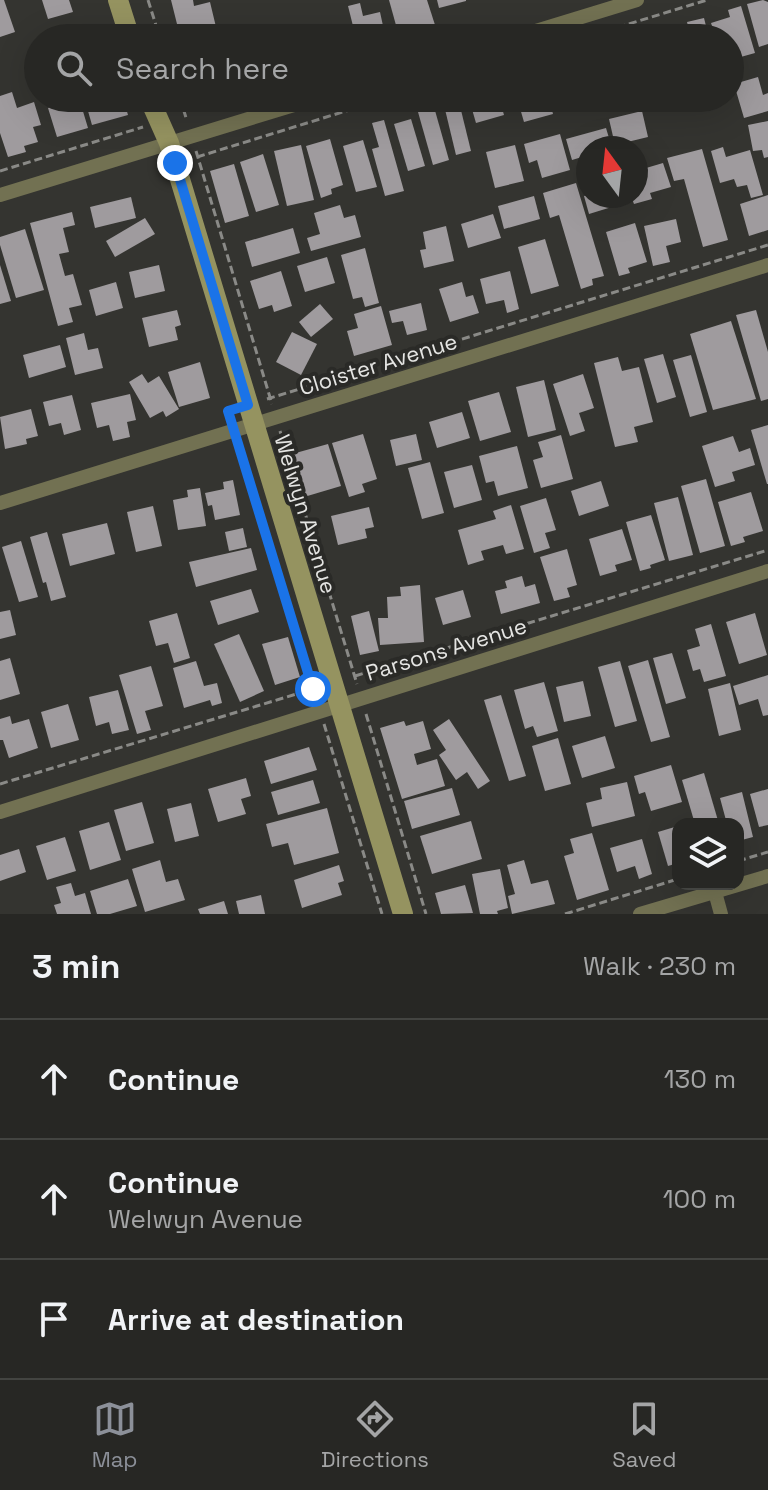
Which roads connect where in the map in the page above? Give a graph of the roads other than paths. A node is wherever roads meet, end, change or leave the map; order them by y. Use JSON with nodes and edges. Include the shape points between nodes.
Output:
{"nodes":[{"id":1,"x":118,"y":0,"type":"edge"},
{"id":2,"x":131,"y":0,"type":"edge"},
{"id":3,"x":637,"y":0,"type":"edge"},
{"id":4,"x":126,"y":24,"type":"edge"},
{"id":5,"x":138,"y":24,"type":"edge"},
{"id":6,"x":559,"y":24,"type":"edge"},
{"id":7,"x":156,"y":112,"type":"edge"},
{"id":8,"x":161,"y":112,"type":"edge"},
{"id":9,"x":271,"y":112,"type":"edge"},
{"id":10,"x":164,"y":128,"type":"junction"},
{"id":11,"x":0,"y":195,"type":"edge"},
{"id":12,"x":768,"y":265,"type":"edge"},
{"id":13,"x":244,"y":428,"type":"junction"},
{"id":14,"x":0,"y":503,"type":"edge"},
{"id":15,"x":768,"y":571,"type":"edge"},
{"id":16,"x":330,"y":709,"type":"junction"},
{"id":17,"x":0,"y":812,"type":"edge"},
{"id":18,"x":768,"y":876,"type":"edge"},
{"id":19,"x":715,"y":892,"type":"junction"},
{"id":20,"x":403,"y":914,"type":"edge"},
{"id":21,"x":640,"y":914,"type":"edge"},
{"id":22,"x":721,"y":914,"type":"edge"}],
"edges":[{"from":1,"to":4,"type":"street"},
{"from":2,"to":5,"type":"street"},
{"from":3,"to":6,"type":"street"},
{"from":7,"to":10,"type":"street","name":"Welwyn Avenue"},
{"from":8,"to":10,"type":"street","name":"Welwyn Avenue"},
{"from":9,"to":10,"type":"street","via":[[192,136]]},
{"from":10,"to":11,"type":"street"},
{"from":10,"to":13,"type":"street","name":"Welwyn Avenue","via":[[248,405]]},
{"from":12,"to":13,"type":"street","name":"Cloister Avenue"},
{"from":13,"to":14,"type":"street","name":"Cloister Avenue"},
{"from":13,"to":16,"type":"street","name":"Welwyn Avenue"},
{"from":15,"to":16,"type":"street","name":"Parsons Avenue"},
{"from":16,"to":17,"type":"street","name":"Parsons Avenue"},
{"from":16,"to":20,"type":"street","name":"Welwyn Avenue"},
{"from":18,"to":19,"type":"street"},
{"from":19,"to":21,"type":"street"},
{"from":19,"to":22,"type":"street"}]}
